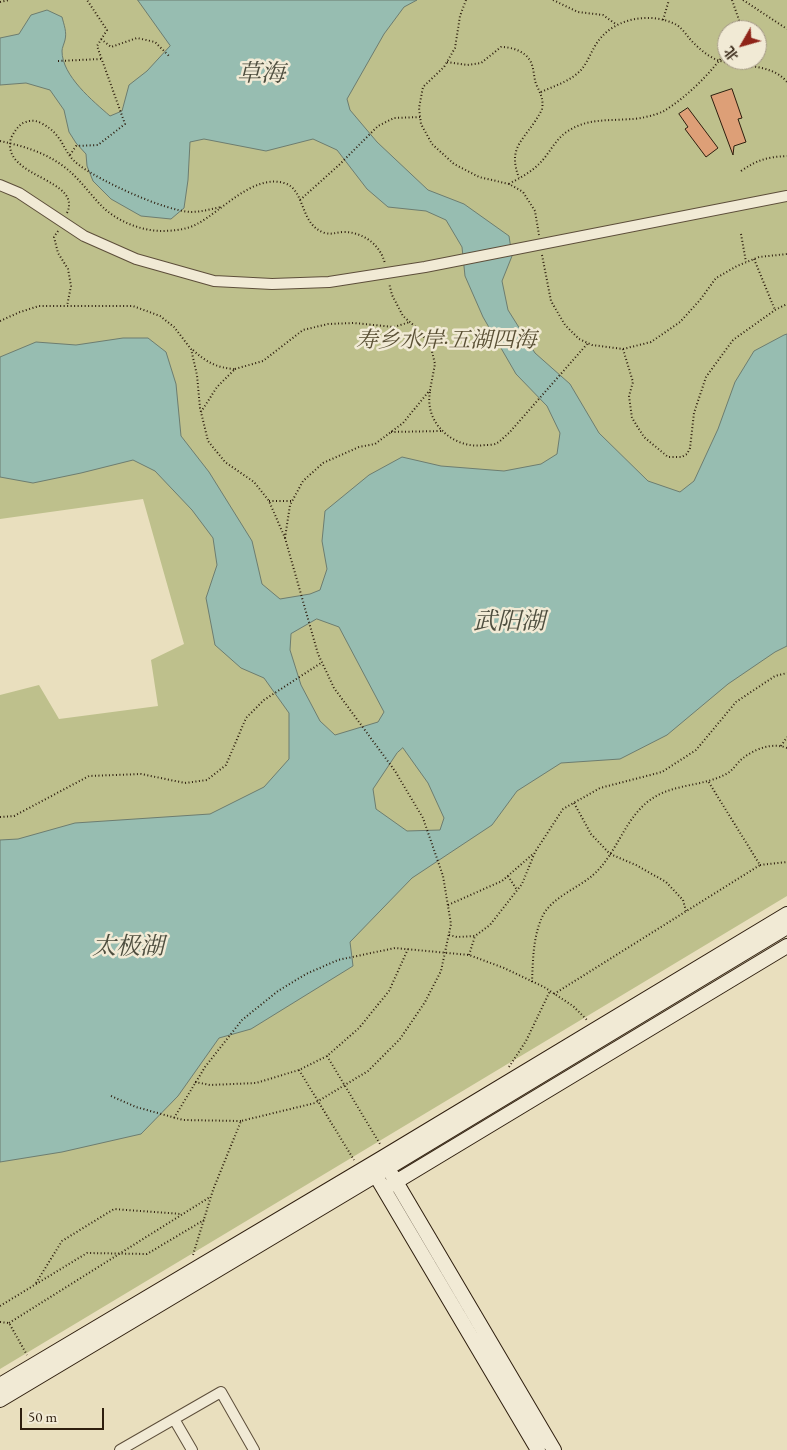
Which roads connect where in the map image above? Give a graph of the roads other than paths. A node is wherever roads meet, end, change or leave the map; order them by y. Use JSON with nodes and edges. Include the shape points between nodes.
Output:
{"nodes":[{"id":1,"x":0,"y":185,"type":"edge"},
{"id":2,"x":787,"y":196,"type":"edge"},
{"id":3,"x":787,"y":914,"type":"edge"},
{"id":4,"x":787,"y":927,"type":"edge"},
{"id":5,"x":787,"y":946,"type":"edge"},
{"id":6,"x":377,"y":1165,"type":"junction"},
{"id":7,"x":390,"y":1186,"type":"junction"},
{"id":8,"x":0,"y":1385,"type":"edge"},
{"id":9,"x":0,"y":1400,"type":"edge"},
{"id":10,"x":174,"y":1419,"type":"junction"},
{"id":11,"x":127,"y":1448,"type":"edge"},
{"id":12,"x":192,"y":1450,"type":"edge"},
{"id":13,"x":254,"y":1450,"type":"edge"},
{"id":14,"x":538,"y":1450,"type":"edge"},
{"id":15,"x":554,"y":1450,"type":"edge"}],
"edges":[{"from":1,"to":2,"type":"street","via":[[19,193],[84,236],[136,260],[214,281],[272,284],[329,282],[387,273]]},
{"from":3,"to":6,"type":"street"},
{"from":4,"to":6,"type":"street"},
{"from":5,"to":7,"type":"street"},
{"from":6,"to":7,"type":"street"},
{"from":6,"to":8,"type":"street"},
{"from":6,"to":9,"type":"street"},
{"from":7,"to":14,"type":"street"},
{"from":7,"to":15,"type":"street"},
{"from":10,"to":11,"type":"street"},
{"from":10,"to":12,"type":"street"},
{"from":10,"to":13,"type":"street","via":[[221,1392]]}]}
